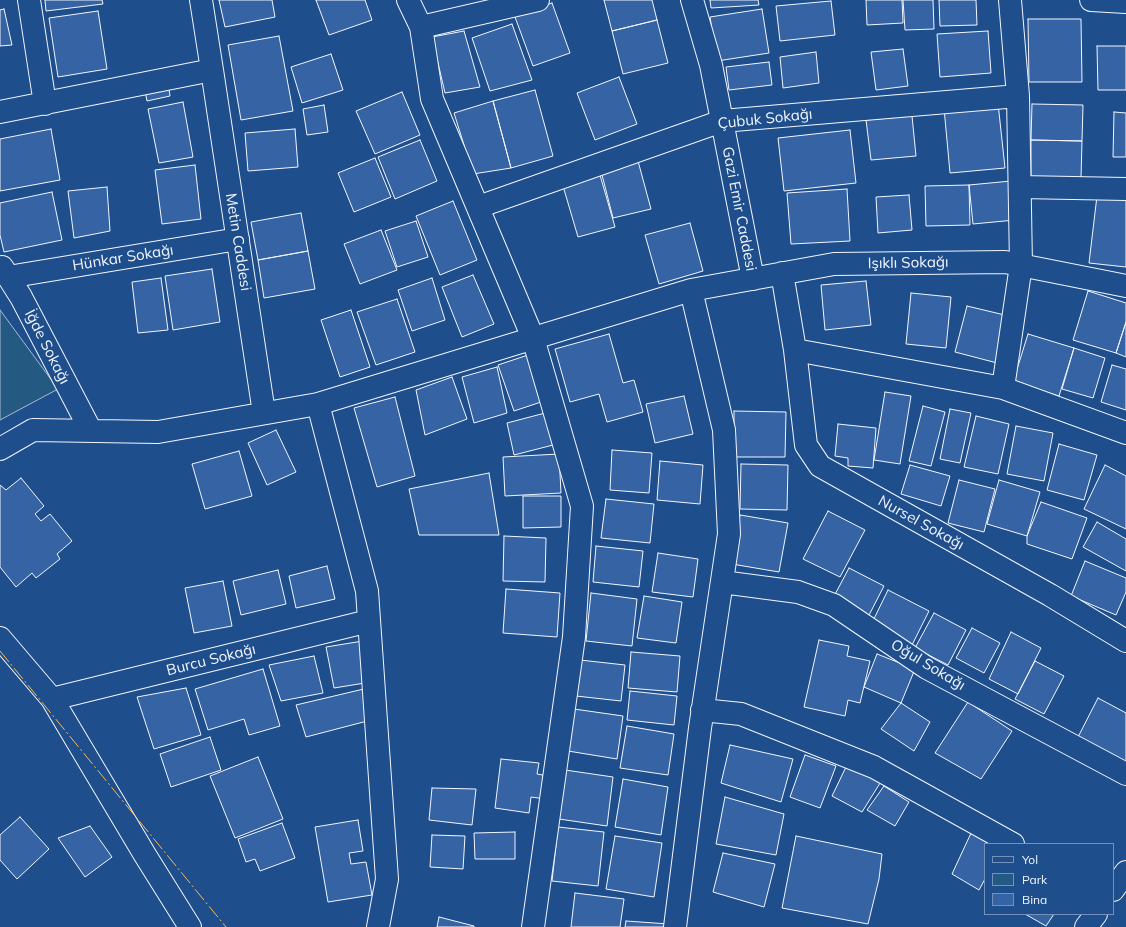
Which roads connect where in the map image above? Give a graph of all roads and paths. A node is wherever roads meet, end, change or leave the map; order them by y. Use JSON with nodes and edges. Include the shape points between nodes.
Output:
{"nodes":[{"id":1,"x":29,"y":0,"type":"edge"},
{"id":2,"x":201,"y":0,"type":"edge"},
{"id":3,"x":408,"y":0,"type":"edge"},
{"id":4,"x":538,"y":0,"type":"edge"},
{"id":5,"x":692,"y":0,"type":"edge"},
{"id":6,"x":1010,"y":0,"type":"edge"},
{"id":7,"x":1091,"y":0,"type":"edge"},
{"id":8,"x":1126,"y":2,"type":"edge"},
{"id":9,"x":421,"y":27,"type":"junction"},
{"id":10,"x":212,"y":70,"type":"junction"},
{"id":11,"x":1018,"y":96,"type":"junction"},
{"id":12,"x":45,"y":104,"type":"junction"},
{"id":13,"x":0,"y":112,"type":"edge"},
{"id":14,"x":722,"y":121,"type":"junction"},
{"id":15,"x":1020,"y":187,"type":"junction"},
{"id":16,"x":1126,"y":189,"type":"edge"},
{"id":17,"x":478,"y":207,"type":"junction"},
{"id":18,"x":238,"y":239,"type":"junction"},
{"id":19,"x":1020,"y":265,"type":"junction"},
{"id":20,"x":4,"y":271,"type":"edge"},
{"id":21,"x":782,"y":274,"type":"junction"},
{"id":22,"x":753,"y":279,"type":"junction"},
{"id":23,"x":1126,"y":286,"type":"edge"},
{"id":24,"x":691,"y":290,"type":"junction"},
{"id":25,"x":533,"y":338,"type":"junction"},
{"id":26,"x":795,"y":350,"type":"junction"},
{"id":27,"x":1003,"y":388,"type":"junction"},
{"id":28,"x":318,"y":404,"type":"junction"},
{"id":29,"x":264,"y":413,"type":"junction"},
{"id":30,"x":91,"y":431,"type":"junction"},
{"id":31,"x":1126,"y":433,"type":"edge"},
{"id":32,"x":0,"y":449,"type":"edge"},
{"id":33,"x":722,"y":582,"type":"junction"},
{"id":34,"x":369,"y":621,"type":"junction"},
{"id":35,"x":0,"y":638,"type":"edge"},
{"id":36,"x":1126,"y":641,"type":"edge"},
{"id":37,"x":52,"y":699,"type":"junction"},
{"id":38,"x":702,"y":710,"type":"junction"},
{"id":39,"x":1126,"y":774,"type":"edge"},
{"id":40,"x":1011,"y":843,"type":"edge"},
{"id":41,"x":1126,"y":872,"type":"edge"},
{"id":42,"x":1114,"y":889,"type":"edge"},
{"id":43,"x":1095,"y":915,"type":"edge"},
{"id":44,"x":190,"y":927,"type":"edge"},
{"id":45,"x":378,"y":927,"type":"edge"},
{"id":46,"x":533,"y":927,"type":"edge"},
{"id":47,"x":675,"y":927,"type":"edge"},
{"id":48,"x":1086,"y":927,"type":"edge"}],
"edges":[{"from":1,"to":12,"type":"street"},
{"from":2,"to":10,"type":"street","name":"Metin Caddesi"},
{"from":3,"to":9,"type":"street"},
{"from":4,"to":9,"type":"street"},
{"from":5,"to":14,"type":"street","name":"Gazi Emir Caddesi","via":[[711,65]]},
{"from":6,"to":11,"type":"street"},
{"from":7,"to":8,"type":"street"},
{"from":9,"to":17,"type":"street","via":[[432,99]]},
{"from":10,"to":12,"type":"street"},
{"from":10,"to":18,"type":"street","name":"Metin Caddesi"},
{"from":11,"to":14,"type":"street","name":"Çubuk Sokağı"},
{"from":11,"to":15,"type":"street"},
{"from":12,"to":13,"type":"street"},
{"from":14,"to":17,"type":"street","name":"Çubuk Sokağı"},
{"from":14,"to":22,"type":"street","name":"Gazi Emir Caddesi"},
{"from":15,"to":16,"type":"street"},
{"from":15,"to":19,"type":"street"},
{"from":17,"to":25,"type":"street"},
{"from":18,"to":20,"type":"street","name":"Hünkar Sokağı"},
{"from":18,"to":29,"type":"street","name":"Metin Caddesi"},
{"from":19,"to":21,"type":"street","name":"Işıklı Sokağı","via":[[1005,262],[834,264]]},
{"from":19,"to":23,"type":"street","name":"Işıklı Sokağı"},
{"from":19,"to":27,"type":"street"},
{"from":20,"to":30,"type":"street","name":"İğde Sokağı","via":[[21,297]]},
{"from":21,"to":22,"type":"street","name":"Işıklı Sokağı"},
{"from":21,"to":26,"type":"street","name":"Nursel Sokağı"},
{"from":22,"to":24,"type":"street","name":"Işıklı Sokağı"},
{"from":24,"to":25,"type":"street","name":"Işıklı Sokağı"},
{"from":24,"to":33,"type":"street","via":[[724,430],[729,534]]},
{"from":25,"to":28,"type":"street","name":"Işıklı Sokağı"},
{"from":25,"to":46,"type":"street","via":[[582,506],[574,637]]},
{"from":26,"to":27,"type":"street"},
{"from":26,"to":36,"type":"street","name":"Nursel Sokağı","via":[[806,445],[820,466],[1050,595]]},
{"from":27,"to":31,"type":"street"},
{"from":28,"to":29,"type":"street","name":"Işıklı Sokağı"},
{"from":28,"to":34,"type":"street","via":[[367,591]]},
{"from":29,"to":30,"type":"street","name":"Işıklı Sokağı","via":[[158,432]]},
{"from":30,"to":32,"type":"street","name":"Işıklı Sokağı","via":[[33,430]]},
{"from":33,"to":38,"type":"street"},
{"from":33,"to":39,"type":"street","name":"Oğul Sokağı","via":[[798,592],[834,606],[927,668]]},
{"from":34,"to":37,"type":"street","name":"Burcu Sokağı"},
{"from":34,"to":45,"type":"street","via":[[387,880]]},
{"from":35,"to":37,"type":"street"},
{"from":37,"to":44,"type":"street"},
{"from":38,"to":40,"type":"street","via":[[741,714],[874,767]]},
{"from":38,"to":47,"type":"street"},
{"from":41,"to":42,"type":"street"},
{"from":43,"to":48,"type":"street"}]}
